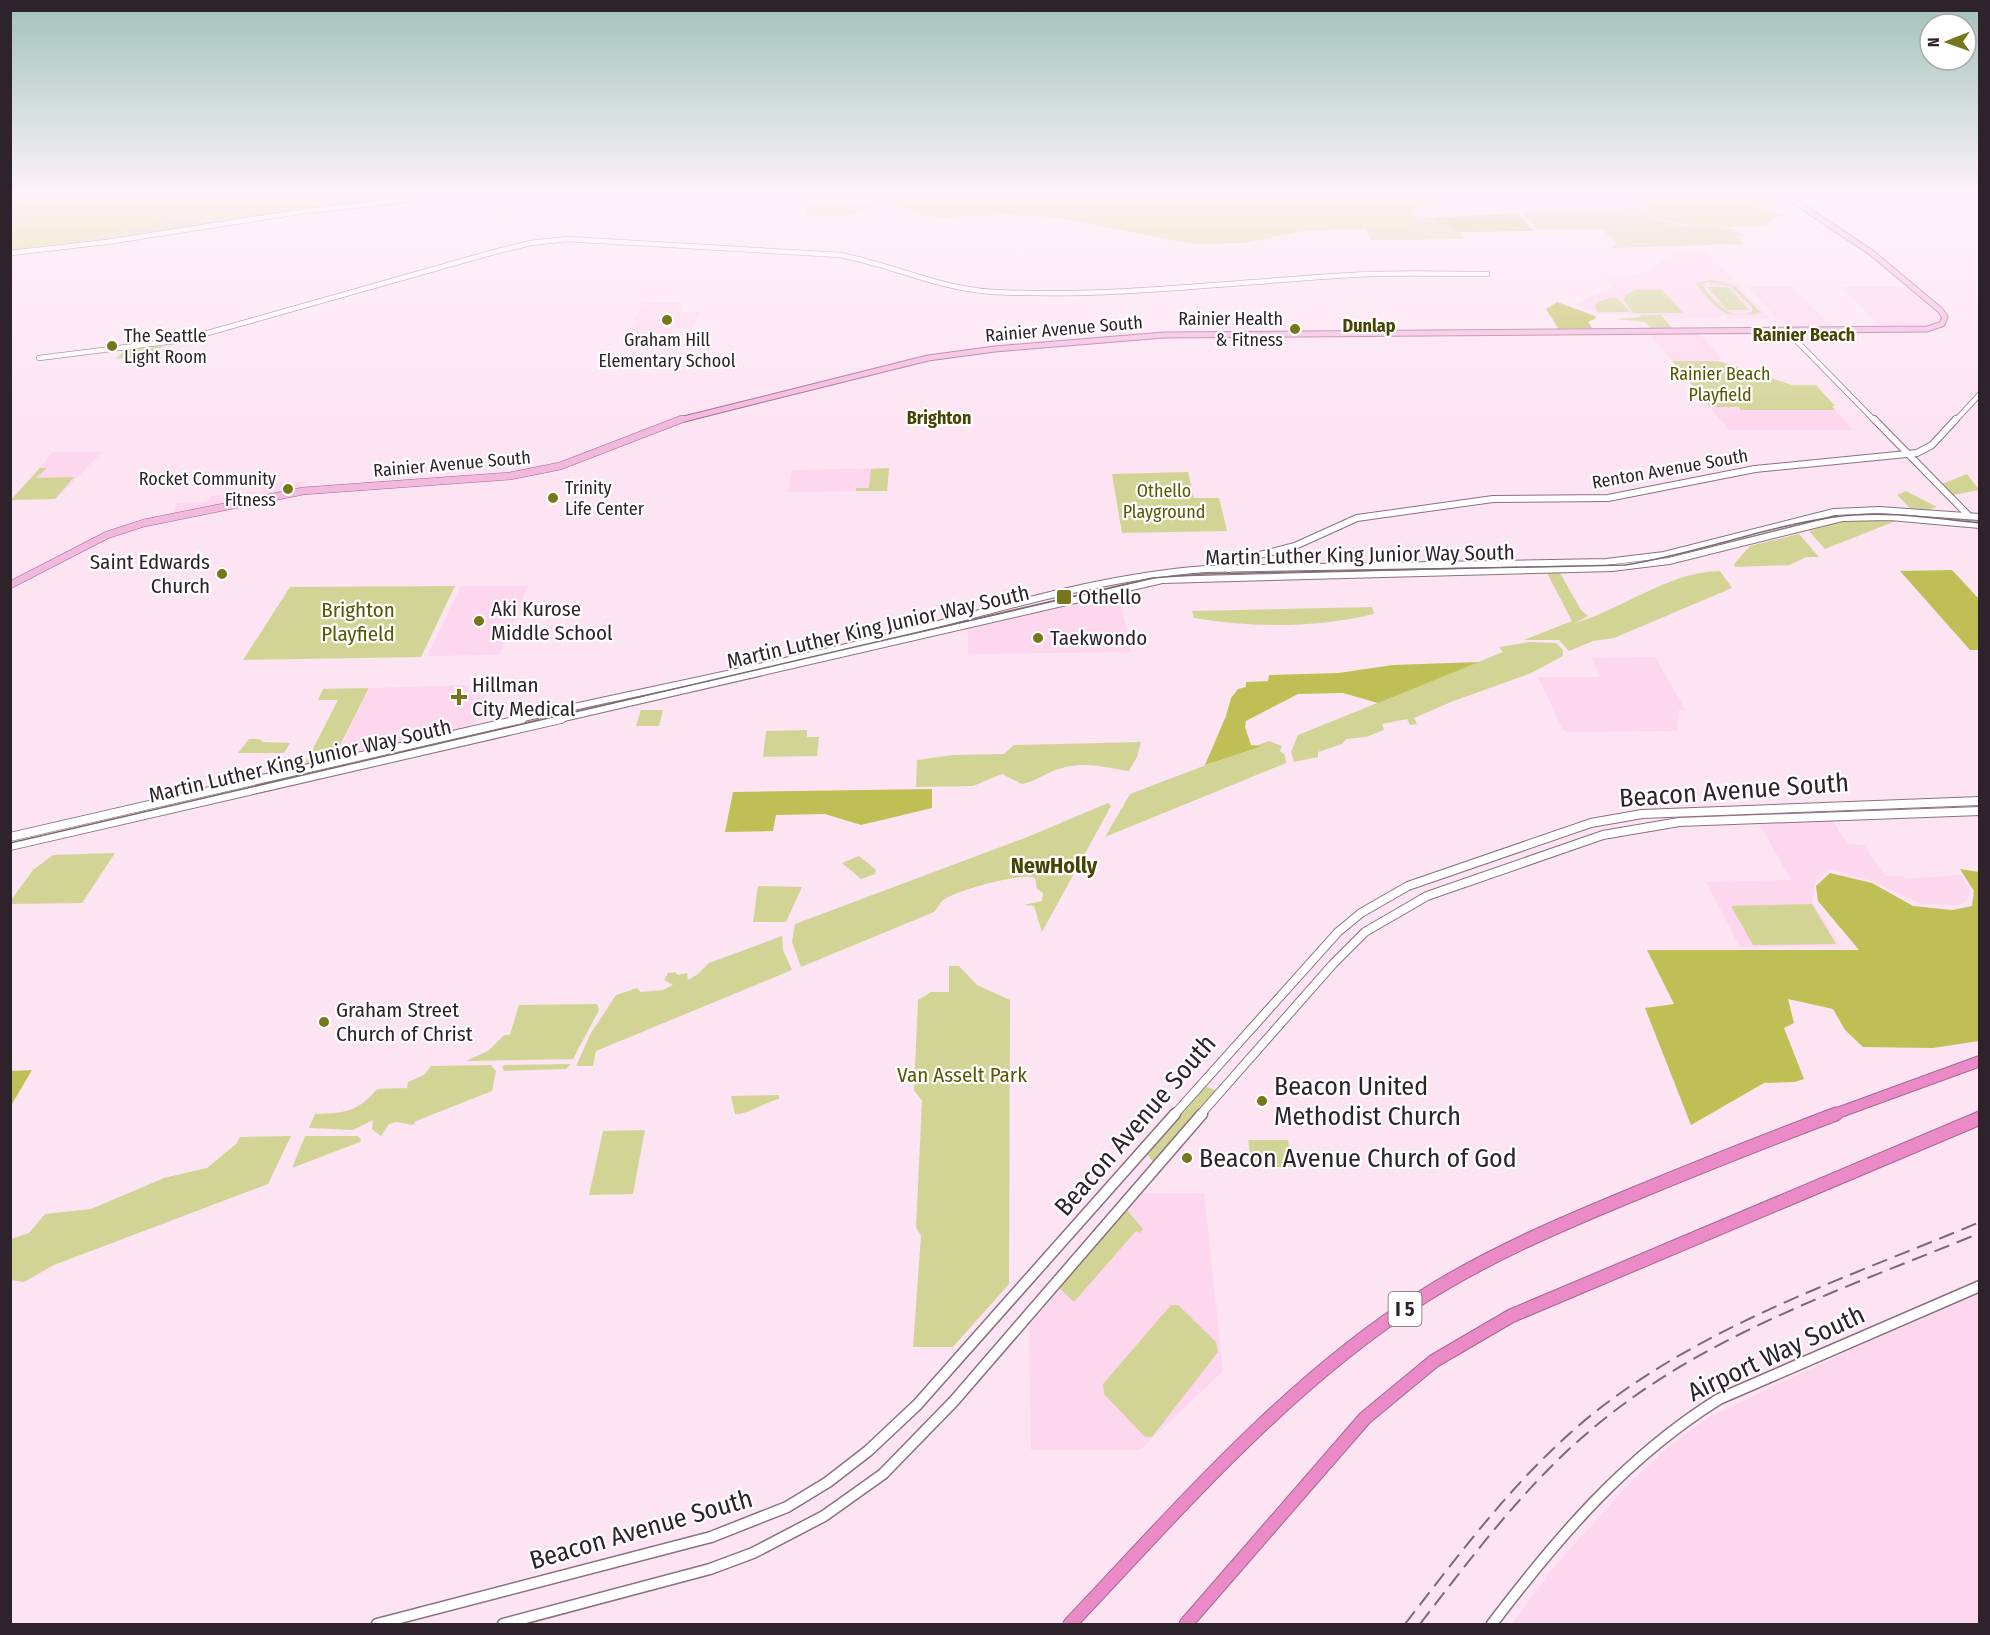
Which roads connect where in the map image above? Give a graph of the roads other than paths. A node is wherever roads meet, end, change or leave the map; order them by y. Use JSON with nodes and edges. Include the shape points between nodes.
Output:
{"nodes":[{"id":1,"x":433,"y":269,"type":"edge"},
{"id":2,"x":890,"y":269,"type":"edge"},
{"id":3,"x":1892,"y":269,"type":"edge"},
{"id":4,"x":1487,"y":274,"type":"dead end"},
{"id":5,"x":1786,"y":330,"type":"junction"},
{"id":6,"x":39,"y":358,"type":"dead end"},
{"id":7,"x":1980,"y":394,"type":"edge"},
{"id":8,"x":1908,"y":455,"type":"junction"},
{"id":9,"x":1955,"y":503,"type":"junction"},
{"id":10,"x":1952,"y":515,"type":"junction"},
{"id":11,"x":1971,"y":517,"type":"junction"},
{"id":12,"x":1980,"y":517,"type":"edge"},
{"id":13,"x":1980,"y":525,"type":"edge"},
{"id":14,"x":1242,"y":560,"type":"junction"},
{"id":15,"x":1229,"y":569,"type":"junction"},
{"id":16,"x":1237,"y":569,"type":"junction"},
{"id":17,"x":1232,"y":576,"type":"junction"},
{"id":18,"x":10,"y":585,"type":"edge"},
{"id":19,"x":1980,"y":801,"type":"edge"},
{"id":20,"x":1980,"y":811,"type":"edge"},
{"id":21,"x":10,"y":837,"type":"edge"},
{"id":22,"x":10,"y":846,"type":"edge"},
{"id":23,"x":1980,"y":1061,"type":"edge"},
{"id":24,"x":1980,"y":1118,"type":"edge"},
{"id":25,"x":1980,"y":1286,"type":"edge"},
{"id":26,"x":377,"y":1624,"type":"edge"},
{"id":27,"x":503,"y":1624,"type":"edge"},
{"id":28,"x":1070,"y":1624,"type":"edge"},
{"id":29,"x":1186,"y":1624,"type":"edge"},
{"id":30,"x":1492,"y":1624,"type":"edge"}],
"edges":[{"from":1,"to":6,"type":"main road","via":[[183,340]]},
{"from":2,"to":4,"type":"main road","via":[[939,285],[993,292],[1168,291],[1353,275]]},
{"from":3,"to":5,"type":"main road","name":"Rainier Avenue South","via":[[1937,307],[1945,317],[1942,324],[1927,329]]},
{"from":5,"to":8,"type":"main road"},
{"from":5,"to":18,"type":"main road","name":"Rainier Avenue South","via":[[1164,335],[947,355],[671,422],[542,471],[296,492],[138,524],[107,535]]},
{"from":7,"to":8,"type":"main road","name":"Renton Avenue South","via":[[1932,445]]},
{"from":8,"to":9,"type":"main road"},
{"from":8,"to":14,"type":"main road","name":"Renton Avenue South","via":[[1755,469],[1608,498],[1493,499],[1357,518],[1295,546]]},
{"from":9,"to":10,"type":"main road","via":[[1957,511]]},
{"from":9,"to":11,"type":"main road"},
{"from":10,"to":11,"type":"main road","name":"Martin Luther King Junior Way South"},
{"from":10,"to":16,"type":"main road","name":"Martin Luther King Junior Way South","via":[[1879,510],[1824,513],[1677,552],[1617,561]]},
{"from":11,"to":12,"type":"main road","name":"Martin Luther King Junior Way South"},
{"from":11,"to":13,"type":"main road"},
{"from":13,"to":17,"type":"main road","name":"Martin Luther King Junior Way South","via":[[1890,516],[1842,518],[1669,561],[1611,568]]},
{"from":14,"to":15,"type":"main road","name":"Renton Avenue South","via":[[1232,562]]},
{"from":14,"to":16,"type":"main road"},
{"from":15,"to":16,"type":"main road","name":"Martin Luther King Junior Way South"},
{"from":15,"to":17,"type":"main road"},
{"from":15,"to":21,"type":"main road","name":"Martin Luther King Junior Way South","via":[[1178,570],[1112,581],[875,640]]},
{"from":16,"to":17,"type":"main road"},
{"from":17,"to":22,"type":"main road","name":"Martin Luther King Junior Way South","via":[[1175,578],[1113,590]]},
{"from":19,"to":26,"type":"main road","name":"Beacon Avenue South","via":[[1642,814],[1592,823],[1442,873],[1385,897],[1338,932],[1313,958],[917,1405],[828,1482],[787,1507],[711,1537]]},
{"from":20,"to":27,"type":"main road","name":"Beacon Avenue South","via":[[1648,825],[1603,835],[1410,904],[1365,932],[1326,972],[954,1401],[883,1474],[824,1516],[753,1553],[710,1569]]},
{"from":23,"to":28,"type":"highway","number":"I 5","via":[[1824,1117],[1543,1232],[1462,1273],[1391,1319],[1275,1412]]},
{"from":24,"to":29,"type":"highway","via":[[1511,1316],[1461,1341],[1365,1418]]},
{"from":25,"to":30,"type":"main road","name":"Airport Way South","via":[[1719,1399],[1688,1418],[1629,1465],[1589,1504],[1550,1547]]}]}
